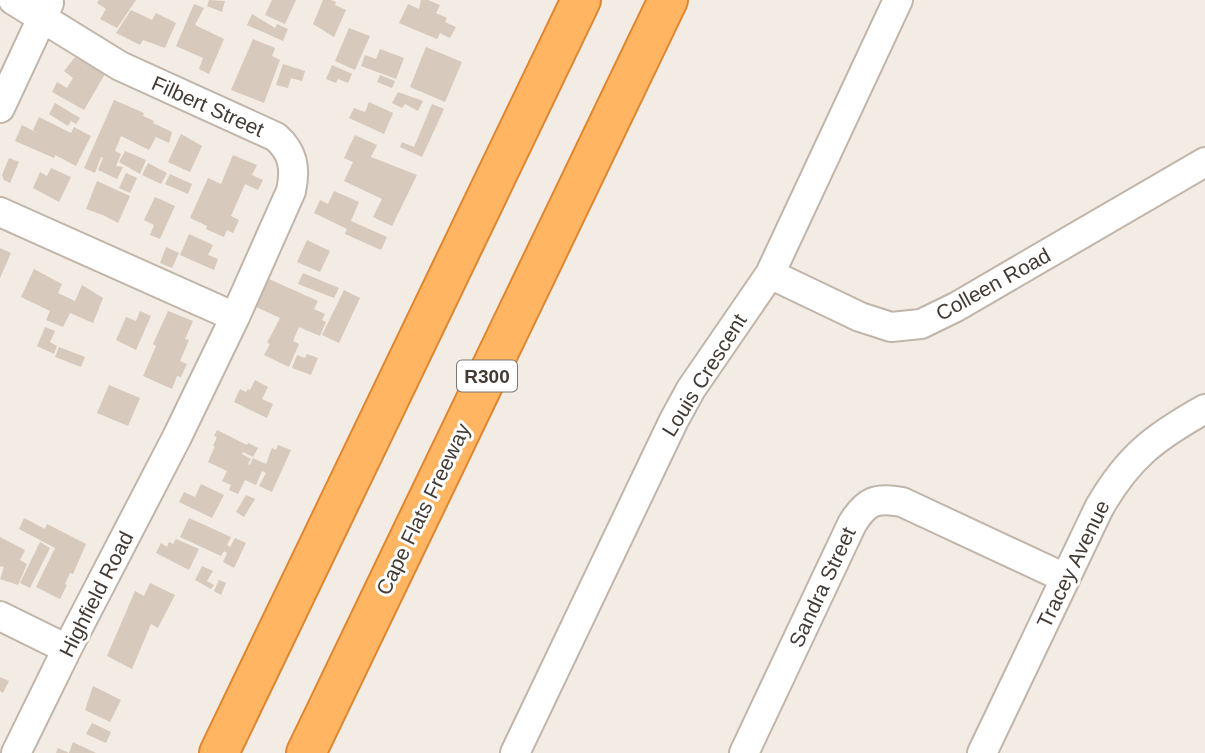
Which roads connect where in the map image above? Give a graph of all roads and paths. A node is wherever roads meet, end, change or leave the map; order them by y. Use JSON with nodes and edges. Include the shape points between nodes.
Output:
{"nodes":[{"id":1,"x":13,"y":0,"type":"edge"},
{"id":2,"x":581,"y":0,"type":"edge"},
{"id":3,"x":668,"y":0,"type":"edge"},
{"id":4,"x":898,"y":0,"type":"edge"},
{"id":5,"x":46,"y":9,"type":"edge"},
{"id":6,"x":0,"y":108,"type":"edge"},
{"id":7,"x":1205,"y":162,"type":"edge"},
{"id":8,"x":0,"y":212,"type":"edge"},
{"id":9,"x":770,"y":274,"type":"junction"},
{"id":10,"x":235,"y":317,"type":"junction"},
{"id":11,"x":1205,"y":409,"type":"edge"},
{"id":12,"x":177,"y":436,"type":"joint"},
{"id":13,"x":1065,"y":578,"type":"junction"},
{"id":14,"x":0,"y":616,"type":"edge"},
{"id":15,"x":67,"y":649,"type":"junction"},
{"id":16,"x":16,"y":753,"type":"edge"},
{"id":17,"x":219,"y":753,"type":"edge"},
{"id":18,"x":306,"y":753,"type":"edge"},
{"id":19,"x":515,"y":753,"type":"edge"},
{"id":20,"x":744,"y":753,"type":"edge"},
{"id":21,"x":982,"y":753,"type":"edge"}],
"edges":[{"from":1,"to":5,"type":"street","name":"Filbert Street"},
{"from":2,"to":17,"type":"highway"},
{"from":3,"to":18,"type":"highway","name":"Cape Flats Freeway","number":"R300"},
{"from":4,"to":9,"type":"street","name":"Louis Crescent"},
{"from":5,"to":6,"type":"street"},
{"from":5,"to":10,"type":"street","name":"Filbert Street","via":[[120,66],[257,127],[287,146],[295,175],[291,191]]},
{"from":7,"to":9,"type":"street","name":"Colleen Road","via":[[921,324],[880,324]]},
{"from":8,"to":10,"type":"street"},
{"from":9,"to":19,"type":"street","name":"Louis Crescent","via":[[674,419]]},
{"from":10,"to":12,"type":"street","name":"Filbert Street"},
{"from":11,"to":13,"type":"street","name":"Tracey Avenue","via":[[1155,439],[1132,459],[1099,508]]},
{"from":12,"to":15,"type":"street","name":"Highfield Road"},
{"from":13,"to":20,"type":"street","name":"Sandra Street","via":[[902,502],[870,502],[852,524]]},
{"from":13,"to":21,"type":"street","name":"Tracey Avenue"},
{"from":14,"to":15,"type":"street"},
{"from":15,"to":16,"type":"street","name":"Highfield Road"}]}
